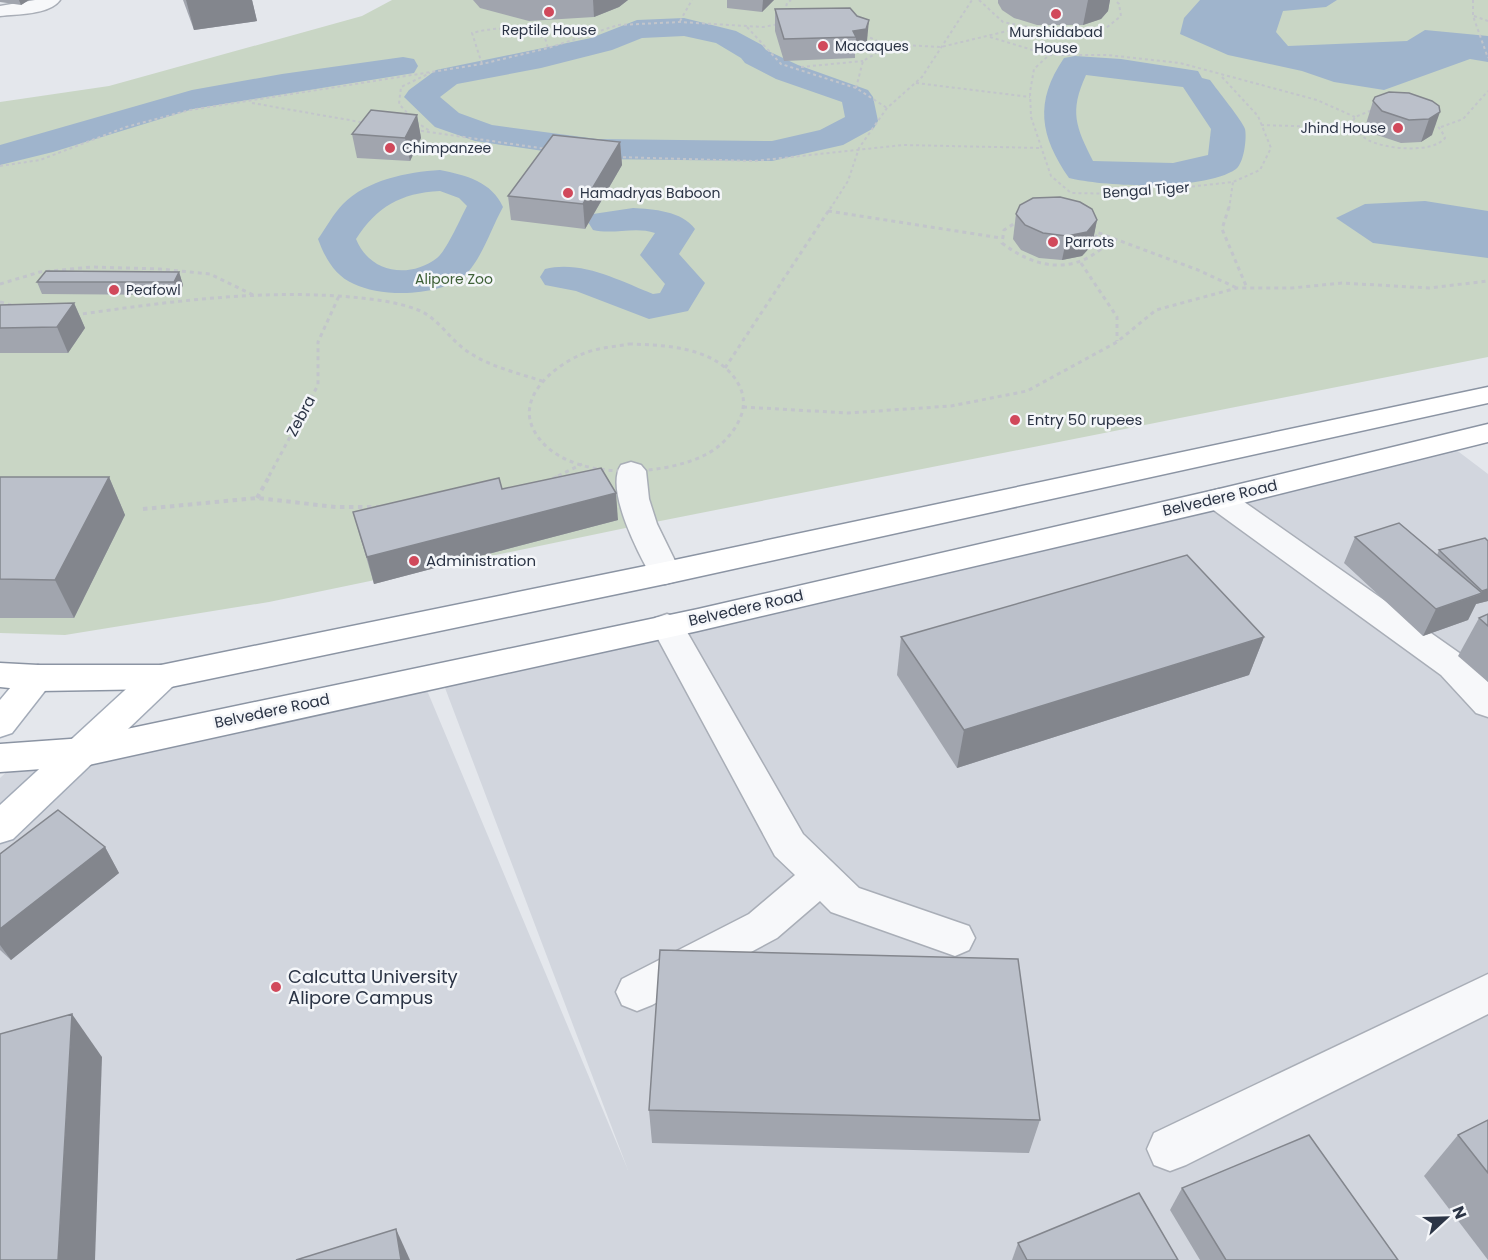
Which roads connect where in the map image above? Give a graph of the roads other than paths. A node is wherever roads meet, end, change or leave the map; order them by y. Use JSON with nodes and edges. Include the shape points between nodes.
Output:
{"nodes":[{"id":1,"x":51,"y":0,"type":"edge"},
{"id":2,"x":0,"y":11,"type":"edge"},
{"id":3,"x":1488,"y":395,"type":"edge"},
{"id":4,"x":1488,"y":432,"type":"edge"},
{"id":5,"x":632,"y":471,"type":"road end"},
{"id":6,"x":1219,"y":499,"type":"junction"},
{"id":7,"x":665,"y":573,"type":"junction"},
{"id":8,"x":667,"y":626,"type":"junction"},
{"id":9,"x":0,"y":675,"type":"edge"},
{"id":10,"x":161,"y":677,"type":"junction"},
{"id":11,"x":38,"y":678,"type":"junction"},
{"id":12,"x":1488,"y":704,"type":"edge"},
{"id":13,"x":0,"y":724,"type":"edge"},
{"id":14,"x":84,"y":752,"type":"junction"},
{"id":15,"x":0,"y":758,"type":"edge"},
{"id":16,"x":0,"y":828,"type":"edge"},
{"id":17,"x":820,"y":876,"type":"junction"},
{"id":18,"x":955,"y":938,"type":"dead end"},
{"id":19,"x":637,"y":992,"type":"dead end"},
{"id":20,"x":1488,"y":993,"type":"edge"},
{"id":21,"x":1170,"y":1149,"type":"dead end"}],
"edges":[{"from":1,"to":2,"type":"lane","via":[[33,7]]},
{"from":3,"to":7,"type":"main road"},
{"from":4,"to":6,"type":"main road","name":"Belvedere Road"},
{"from":5,"to":7,"type":"lane","via":[[631,493],[637,517]]},
{"from":6,"to":8,"type":"main road","name":"Belvedere Road"},
{"from":6,"to":12,"type":"lane","via":[[1453,666]]},
{"from":7,"to":10,"type":"main road"},
{"from":8,"to":14,"type":"main road","name":"Belvedere Road"},
{"from":8,"to":17,"type":"lane","via":[[789,844]]},
{"from":9,"to":11,"type":"main road"},
{"from":10,"to":11,"type":"main road"},
{"from":10,"to":14,"type":"main road"},
{"from":11,"to":13,"type":"main road"},
{"from":14,"to":15,"type":"main road","name":"Belvedere Road"},
{"from":14,"to":16,"type":"main road"},
{"from":17,"to":18,"type":"lane","via":[[845,900]]},
{"from":17,"to":19,"type":"lane","via":[[763,926]]},
{"from":20,"to":21,"type":"lane"}]}
